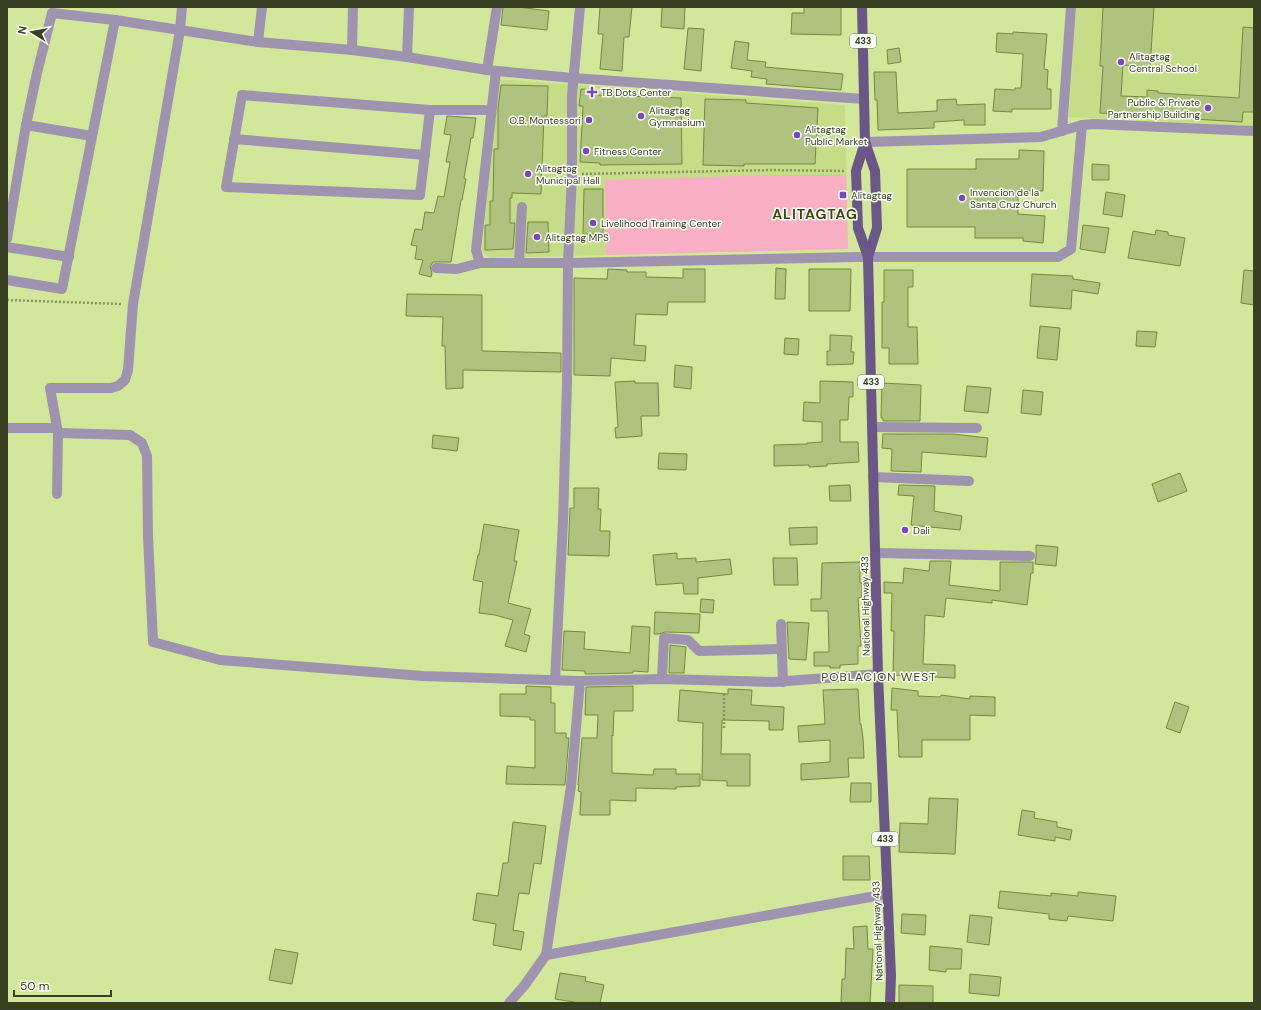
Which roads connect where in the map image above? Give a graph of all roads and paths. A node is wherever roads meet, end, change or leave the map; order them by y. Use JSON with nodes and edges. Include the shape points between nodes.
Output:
{"nodes":[{"id":1,"x":182,"y":7,"type":"edge"},
{"id":2,"x":262,"y":7,"type":"edge"},
{"id":3,"x":353,"y":7,"type":"edge"},
{"id":4,"x":409,"y":7,"type":"edge"},
{"id":5,"x":497,"y":7,"type":"edge"},
{"id":6,"x":580,"y":7,"type":"edge"},
{"id":7,"x":862,"y":7,"type":"edge"},
{"id":8,"x":1071,"y":7,"type":"edge"},
{"id":9,"x":115,"y":20,"type":"junction"},
{"id":10,"x":180,"y":30,"type":"junction"},
{"id":11,"x":258,"y":42,"type":"junction"},
{"id":12,"x":352,"y":50,"type":"junction"},
{"id":13,"x":407,"y":57,"type":"junction"},
{"id":14,"x":492,"y":70,"type":"junction"},
{"id":15,"x":572,"y":78,"type":"junction"},
{"id":16,"x":864,"y":100,"type":"junction"},
{"id":17,"x":430,"y":110,"type":"junction"},
{"id":18,"x":491,"y":110,"type":"junction"},
{"id":19,"x":26,"y":125,"type":"junction"},
{"id":20,"x":1082,"y":125,"type":"junction"},
{"id":21,"x":1062,"y":131,"type":"junction"},
{"id":22,"x":1254,"y":131,"type":"edge"},
{"id":23,"x":92,"y":136,"type":"junction"},
{"id":24,"x":234,"y":139,"type":"junction"},
{"id":25,"x":865,"y":142,"type":"junction"},
{"id":26,"x":425,"y":155,"type":"junction"},
{"id":27,"x":856,"y":171,"type":"junction"},
{"id":28,"x":572,"y":174,"type":"junction"},
{"id":29,"x":522,"y":207,"type":"dead end"},
{"id":30,"x":7,"y":238,"type":"edge"},
{"id":31,"x":7,"y":247,"type":"edge"},
{"id":32,"x":69,"y":257,"type":"junction"},
{"id":33,"x":868,"y":257,"type":"junction"},
{"id":34,"x":519,"y":262,"type":"junction"},
{"id":35,"x":480,"y":263,"type":"junction"},
{"id":36,"x":568,"y":263,"type":"junction"},
{"id":37,"x":436,"y":268,"type":"dead end"},
{"id":38,"x":7,"y":280,"type":"edge"},
{"id":39,"x":7,"y":300,"type":"edge"},
{"id":40,"x":133,"y":304,"type":"junction"},
{"id":41,"x":872,"y":427,"type":"junction"},
{"id":42,"x":7,"y":428,"type":"edge"},
{"id":43,"x":977,"y":428,"type":"dead end"},
{"id":44,"x":57,"y":430,"type":"junction"},
{"id":45,"x":873,"y":477,"type":"junction"},
{"id":46,"x":969,"y":481,"type":"dead end"},
{"id":47,"x":57,"y":494,"type":"dead end"},
{"id":48,"x":876,"y":553,"type":"junction"},
{"id":49,"x":1030,"y":556,"type":"dead end"},
{"id":50,"x":780,"y":624,"type":"dead end"},
{"id":51,"x":781,"y":649,"type":"junction"},
{"id":52,"x":878,"y":674,"type":"junction"},
{"id":53,"x":662,"y":679,"type":"junction"},
{"id":54,"x":555,"y":680,"type":"junction"},
{"id":55,"x":580,"y":681,"type":"junction"},
{"id":56,"x":724,"y":681,"type":"junction"},
{"id":57,"x":783,"y":682,"type":"junction"},
{"id":58,"x":724,"y":728,"type":"dead end"},
{"id":59,"x":887,"y":894,"type":"junction"},
{"id":60,"x":546,"y":955,"type":"junction"},
{"id":61,"x":509,"y":1003,"type":"edge"},
{"id":62,"x":890,"y":1003,"type":"edge"}],
"edges":[{"from":1,"to":10,"type":"street"},
{"from":2,"to":11,"type":"street"},
{"from":3,"to":12,"type":"street"},
{"from":4,"to":13,"type":"street"},
{"from":5,"to":14,"type":"street"},
{"from":6,"to":15,"type":"street"},
{"from":7,"to":16,"type":"main road","name":"National Highway 433","number":"433"},
{"from":8,"to":21,"type":"street"},
{"from":9,"to":10,"type":"street"},
{"from":9,"to":19,"type":"street","via":[[52,13]]},
{"from":9,"to":23,"type":"street"},
{"from":10,"to":11,"type":"street"},
{"from":10,"to":40,"type":"street"},
{"from":11,"to":12,"type":"street"},
{"from":12,"to":13,"type":"street"},
{"from":13,"to":14,"type":"street"},
{"from":14,"to":15,"type":"street"},
{"from":14,"to":18,"type":"street"},
{"from":15,"to":16,"type":"street"},
{"from":15,"to":28,"type":"street"},
{"from":16,"to":25,"type":"main road","name":"National Highway 433","number":"433"},
{"from":17,"to":18,"type":"street"},
{"from":17,"to":24,"type":"street","via":[[242,95]]},
{"from":17,"to":26,"type":"street"},
{"from":18,"to":35,"type":"street","via":[[476,250]]},
{"from":19,"to":23,"type":"street"},
{"from":19,"to":30,"type":"street"},
{"from":20,"to":21,"type":"street"},
{"from":20,"to":22,"type":"street"},
{"from":20,"to":33,"type":"street","via":[[1071,249],[1058,257]]},
{"from":21,"to":25,"type":"street","via":[[1041,137]]},
{"from":23,"to":32,"type":"street"},
{"from":24,"to":26,"type":"street"},
{"from":24,"to":26,"type":"street","via":[[226,187],[420,195]]},
{"from":25,"to":27,"type":"main road","name":"National Highway 433","number":"433"},
{"from":25,"to":33,"type":"main road","name":"National Highway 433","number":"433","via":[[875,171],[877,228]]},
{"from":27,"to":28,"type":"path"},
{"from":27,"to":33,"type":"main road","name":"National Highway 433","number":"433","via":[[858,228]]},
{"from":28,"to":36,"type":"street"},
{"from":29,"to":34,"type":"street"},
{"from":31,"to":32,"type":"street"},
{"from":32,"to":38,"type":"street","via":[[62,289]]},
{"from":33,"to":36,"type":"street"},
{"from":33,"to":41,"type":"main road","name":"National Highway 433","number":"433"},
{"from":34,"to":35,"type":"street"},
{"from":34,"to":36,"type":"street"},
{"from":35,"to":37,"type":"street","via":[[457,270]]},
{"from":36,"to":54,"type":"street","via":[[564,522]]},
{"from":39,"to":40,"type":"path"},
{"from":40,"to":44,"type":"street","via":[[125,380],[111,388],[50,388]]},
{"from":41,"to":43,"type":"street"},
{"from":41,"to":45,"type":"main road","name":"National Highway 433","number":"433"},
{"from":42,"to":44,"type":"street"},
{"from":44,"to":47,"type":"street"},
{"from":44,"to":54,"type":"street","via":[[130,435],[142,443],[147,456],[153,642],[220,660],[423,676]]},
{"from":45,"to":46,"type":"street"},
{"from":45,"to":48,"type":"main road","name":"National Highway 433","number":"433"},
{"from":48,"to":49,"type":"street"},
{"from":48,"to":52,"type":"main road","name":"National Highway 433","number":"433"},
{"from":50,"to":51,"type":"street"},
{"from":51,"to":53,"type":"street","via":[[700,651],[688,640],[664,638]]},
{"from":51,"to":57,"type":"street"},
{"from":52,"to":57,"type":"street"},
{"from":52,"to":59,"type":"main road","name":"National Highway 433","number":"433"},
{"from":53,"to":55,"type":"street"},
{"from":53,"to":56,"type":"street"},
{"from":54,"to":55,"type":"street"},
{"from":55,"to":60,"type":"street","via":[[570,800]]},
{"from":56,"to":57,"type":"street"},
{"from":56,"to":58,"type":"path"},
{"from":59,"to":60,"type":"street"},
{"from":59,"to":62,"type":"main road","name":"National Highway 433","number":"433"},
{"from":60,"to":61,"type":"street"}]}
